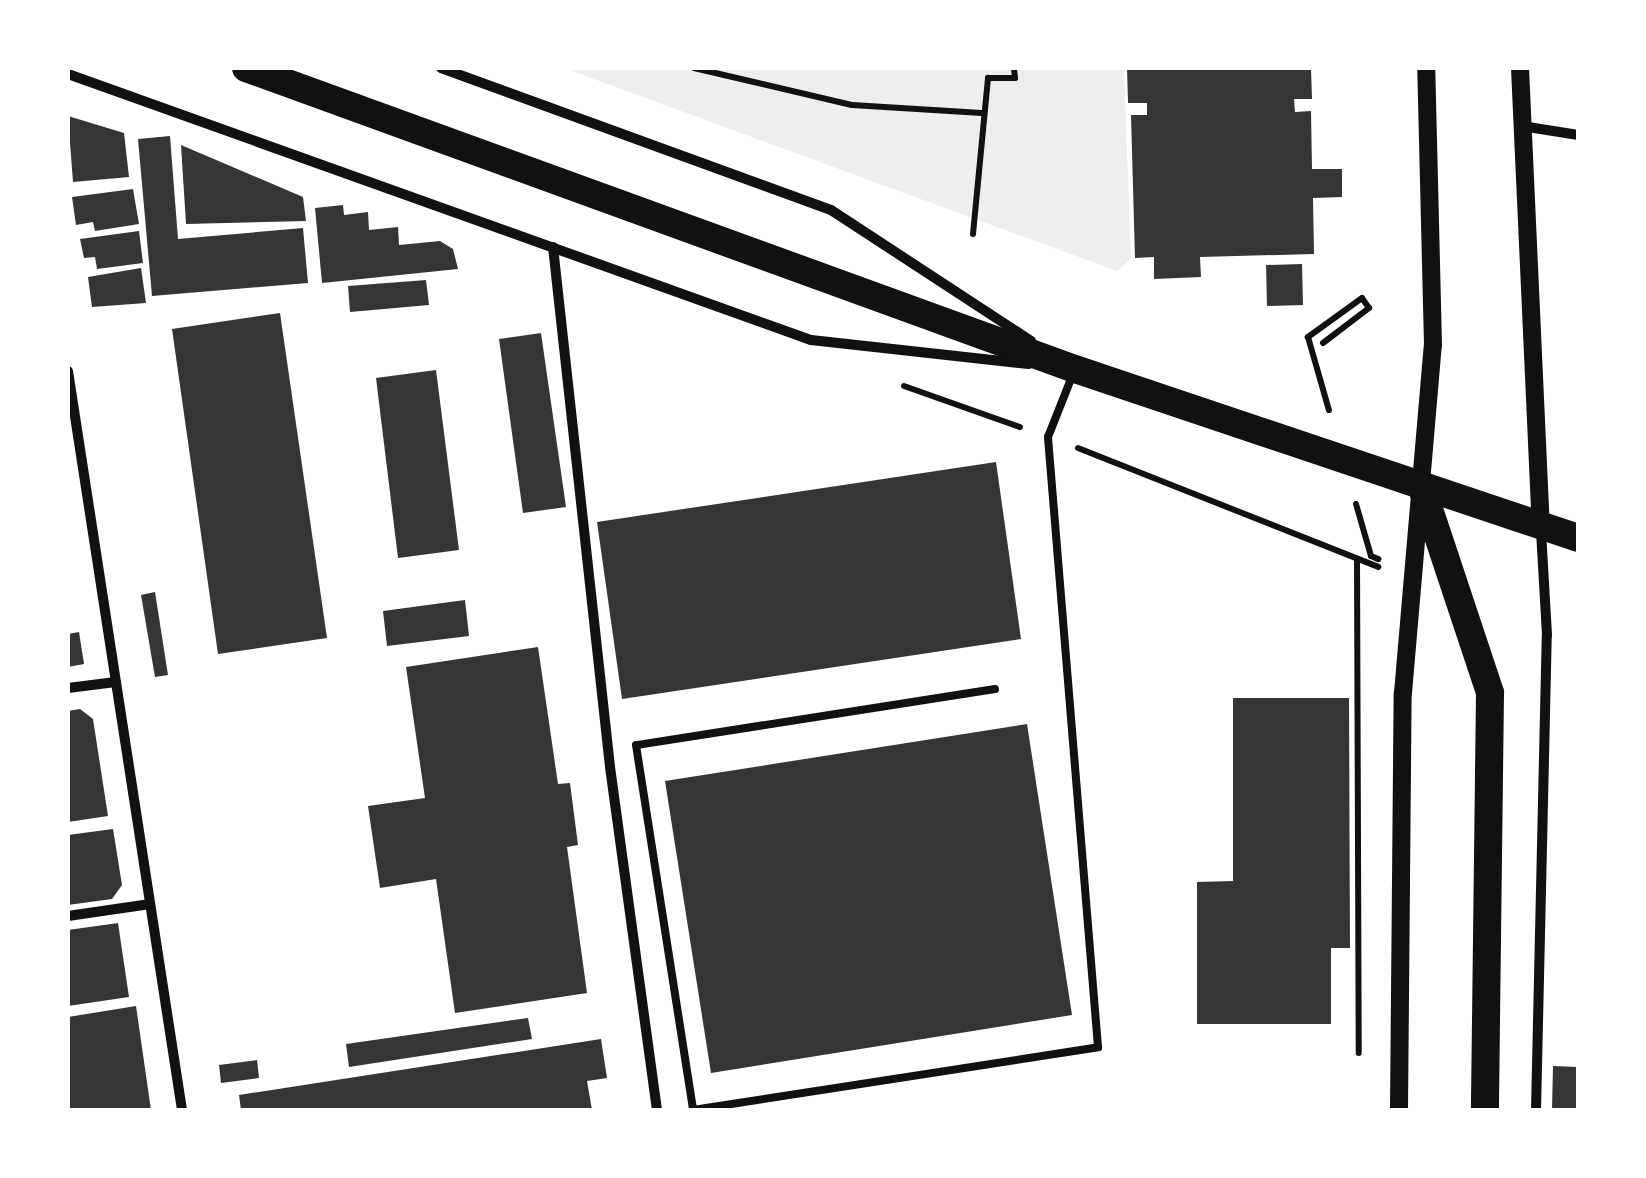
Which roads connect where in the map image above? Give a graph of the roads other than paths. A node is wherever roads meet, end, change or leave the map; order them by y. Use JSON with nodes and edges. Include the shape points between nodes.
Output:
{"nodes":[{"id":1,"x":246,"y":68,"type":"edge"},
{"id":2,"x":441,"y":68,"type":"edge"},
{"id":3,"x":1426,"y":68,"type":"edge"},
{"id":4,"x":1520,"y":68,"type":"edge"},
{"id":5,"x":68,"y":74,"type":"edge"},
{"id":6,"x":1522,"y":126,"type":"junction"},
{"id":7,"x":1578,"y":136,"type":"edge"},
{"id":8,"x":553,"y":248,"type":"junction"},
{"id":9,"x":1075,"y":370,"type":"junction"},
{"id":10,"x":68,"y":371,"type":"edge"},
{"id":11,"x":1421,"y":484,"type":"junction"},
{"id":12,"x":1541,"y":525,"type":"junction"},
{"id":13,"x":1578,"y":538,"type":"edge"},
{"id":14,"x":116,"y":682,"type":"junction"},
{"id":15,"x":68,"y":688,"type":"edge"},
{"id":16,"x":996,"y":689,"type":"dead end"},
{"id":17,"x":150,"y":904,"type":"junction"},
{"id":18,"x":68,"y":916,"type":"edge"},
{"id":19,"x":182,"y":1110,"type":"edge"},
{"id":20,"x":657,"y":1110,"type":"edge"},
{"id":21,"x":1399,"y":1110,"type":"edge"},
{"id":22,"x":1485,"y":1110,"type":"edge"},
{"id":23,"x":1536,"y":1110,"type":"edge"}],
"edges":[{"from":1,"to":9,"type":"highway"},
{"from":2,"to":9,"type":"street","via":[[831,210]]},
{"from":3,"to":11,"type":"street","via":[[1432,345]]},
{"from":4,"to":6,"type":"street"},
{"from":5,"to":8,"type":"street"},
{"from":6,"to":7,"type":"street"},
{"from":6,"to":12,"type":"street"},
{"from":8,"to":9,"type":"street","via":[[810,340]]},
{"from":8,"to":20,"type":"street","via":[[610,766]]},
{"from":9,"to":11,"type":"highway"},
{"from":9,"to":16,"type":"lane","via":[[1048,436],[1098,1047],[693,1110],[636,746]]},
{"from":10,"to":14,"type":"street"},
{"from":11,"to":12,"type":"highway"},
{"from":11,"to":21,"type":"street","via":[[1403,693]]},
{"from":11,"to":22,"type":"highway","via":[[1490,693]]},
{"from":12,"to":13,"type":"highway"},
{"from":12,"to":23,"type":"street","via":[[1547,635]]},
{"from":14,"to":15,"type":"street"},
{"from":14,"to":17,"type":"street"},
{"from":17,"to":18,"type":"street"},
{"from":17,"to":19,"type":"street"}]}
